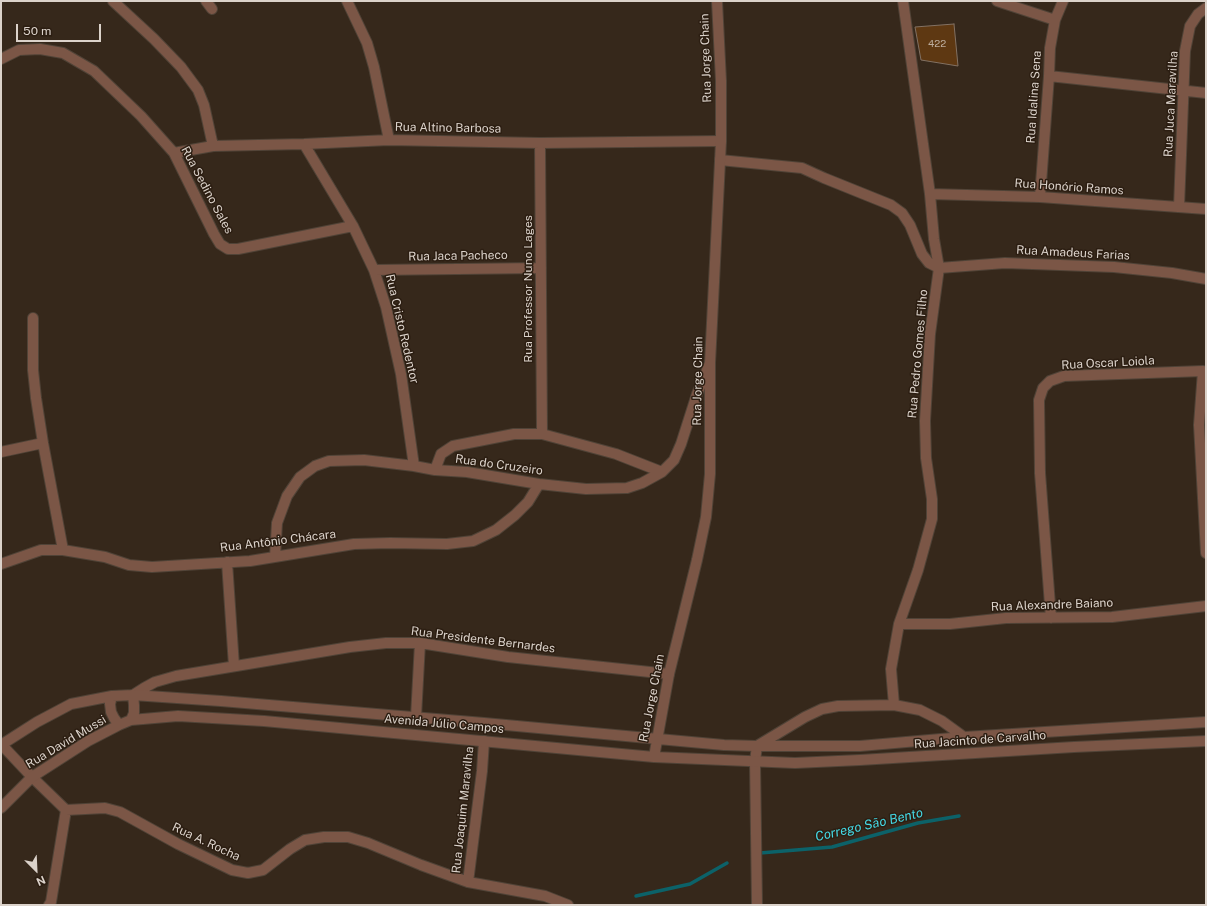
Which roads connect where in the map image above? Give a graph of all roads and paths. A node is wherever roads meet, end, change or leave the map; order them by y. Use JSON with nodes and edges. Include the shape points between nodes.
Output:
{"nodes":[{"id":1,"x":113,"y":1,"type":"edge"},
{"id":2,"x":346,"y":1,"type":"edge"},
{"id":3,"x":717,"y":1,"type":"edge"},
{"id":4,"x":903,"y":1,"type":"edge"},
{"id":5,"x":997,"y":1,"type":"edge"},
{"id":6,"x":1063,"y":1,"type":"edge"},
{"id":7,"x":1206,"y":8,"type":"edge"},
{"id":8,"x":1055,"y":20,"type":"junction"},
{"id":9,"x":1,"y":59,"type":"edge"},
{"id":10,"x":1049,"y":76,"type":"junction"},
{"id":11,"x":1184,"y":91,"type":"junction"},
{"id":12,"x":1206,"y":93,"type":"edge"},
{"id":13,"x":389,"y":140,"type":"junction"},
{"id":14,"x":721,"y":141,"type":"junction"},
{"id":15,"x":540,"y":143,"type":"junction"},
{"id":16,"x":304,"y":144,"type":"junction"},
{"id":17,"x":213,"y":146,"type":"junction"},
{"id":18,"x":174,"y":153,"type":"junction"},
{"id":19,"x":720,"y":160,"type":"junction"},
{"id":20,"x":930,"y":194,"type":"junction"},
{"id":21,"x":1040,"y":197,"type":"junction"},
{"id":22,"x":1179,"y":207,"type":"junction"},
{"id":23,"x":1206,"y":209,"type":"edge"},
{"id":24,"x":353,"y":226,"type":"junction"},
{"id":25,"x":541,"y":268,"type":"junction"},
{"id":26,"x":939,"y":268,"type":"junction"},
{"id":27,"x":374,"y":270,"type":"junction"},
{"id":28,"x":1206,"y":279,"type":"edge"},
{"id":29,"x":33,"y":318,"type":"dead end"},
{"id":30,"x":710,"y":363,"type":"junction"},
{"id":31,"x":1204,"y":368,"type":"edge"},
{"id":32,"x":542,"y":434,"type":"junction"},
{"id":33,"x":43,"y":443,"type":"junction"},
{"id":34,"x":1,"y":452,"type":"edge"},
{"id":35,"x":414,"y":466,"type":"junction"},
{"id":36,"x":435,"y":470,"type":"junction"},
{"id":37,"x":662,"y":472,"type":"junction"},
{"id":38,"x":539,"y":484,"type":"junction"},
{"id":39,"x":63,"y":550,"type":"junction"},
{"id":40,"x":1206,"y":553,"type":"edge"},
{"id":41,"x":275,"y":558,"type":"junction"},
{"id":42,"x":227,"y":562,"type":"junction"},
{"id":43,"x":1,"y":564,"type":"edge"},
{"id":44,"x":1206,"y":606,"type":"edge"},
{"id":45,"x":1050,"y":618,"type":"junction"},
{"id":46,"x":899,"y":624,"type":"junction"},
{"id":47,"x":420,"y":643,"type":"junction"},
{"id":48,"x":234,"y":666,"type":"junction"},
{"id":49,"x":669,"y":674,"type":"junction"},
{"id":50,"x":133,"y":695,"type":"junction"},
{"id":51,"x":112,"y":696,"type":"junction"},
{"id":52,"x":894,"y":705,"type":"junction"},
{"id":53,"x":416,"y":717,"type":"junction"},
{"id":54,"x":131,"y":720,"type":"junction"},
{"id":55,"x":1206,"y":722,"type":"edge"},
{"id":56,"x":119,"y":725,"type":"junction"},
{"id":57,"x":1073,"y":730,"type":"junction"},
{"id":58,"x":617,"y":735,"type":"junction"},
{"id":59,"x":964,"y":737,"type":"junction"},
{"id":60,"x":658,"y":739,"type":"junction"},
{"id":61,"x":484,"y":741,"type":"junction"},
{"id":62,"x":1206,"y":741,"type":"edge"},
{"id":63,"x":1,"y":745,"type":"edge"},
{"id":64,"x":757,"y":746,"type":"junction"},
{"id":65,"x":860,"y":746,"type":"junction"},
{"id":66,"x":1074,"y":747,"type":"junction"},
{"id":67,"x":615,"y":753,"type":"junction"},
{"id":68,"x":654,"y":757,"type":"junction"},
{"id":69,"x":860,"y":760,"type":"junction"},
{"id":70,"x":755,"y":761,"type":"junction"},
{"id":71,"x":32,"y":777,"type":"junction"},
{"id":72,"x":1,"y":808,"type":"edge"},
{"id":73,"x":66,"y":810,"type":"junction"},
{"id":74,"x":468,"y":882,"type":"junction"},
{"id":75,"x":49,"y":905,"type":"edge"},
{"id":76,"x":568,"y":905,"type":"edge"},
{"id":77,"x":757,"y":905,"type":"edge"}],
"edges":[{"from":1,"to":17,"type":"street","via":[[181,67],[198,90]]},
{"from":2,"to":13,"type":"street","via":[[367,43]]},
{"from":3,"to":14,"type":"street","name":"Rua Jorge Chain"},
{"from":4,"to":20,"type":"street","name":"Rua Pedro Gomes Filho"},
{"from":5,"to":8,"type":"street"},
{"from":6,"to":8,"type":"street","name":"Rua Idalina Sena"},
{"from":7,"to":11,"type":"street","name":"Rua Juca Maravilha","via":[[1190,26],[1185,52]]},
{"from":8,"to":10,"type":"street","name":"Rua Idalina Sena"},
{"from":9,"to":18,"type":"street","name":"Rua Sedino Sales","via":[[19,50],[40,49],[63,53],[94,71],[141,116]]},
{"from":10,"to":11,"type":"street"},
{"from":10,"to":21,"type":"street","name":"Rua Idalina Sena"},
{"from":11,"to":12,"type":"street"},
{"from":11,"to":22,"type":"street","name":"Rua Juca Maravilha"},
{"from":13,"to":15,"type":"street","name":"Rua Altino Barbosa"},
{"from":13,"to":16,"type":"street","name":"Rua Altino Barbosa"},
{"from":14,"to":15,"type":"street","name":"Rua Altino Barbosa"},
{"from":14,"to":19,"type":"street","name":"Rua Jorge Chain"},
{"from":15,"to":25,"type":"street","name":"Rua Professor Nuno Lages"},
{"from":16,"to":17,"type":"street","name":"Rua Altino Barbosa"},
{"from":16,"to":24,"type":"street","name":"Rua Cristo Redentor"},
{"from":17,"to":18,"type":"street","name":"Rua Altino Barbosa"},
{"from":18,"to":24,"type":"street","name":"Rua Sedino Sales","via":[[214,234],[220,244],[228,249]]},
{"from":19,"to":26,"type":"street","via":[[802,168],[891,205],[902,213],[910,225],[922,254],[929,263]]},
{"from":19,"to":30,"type":"street","name":"Rua Jorge Chain"},
{"from":20,"to":21,"type":"street","name":"Rua Honório Ramos"},
{"from":20,"to":26,"type":"street","name":"Rua Pedro Gomes Filho"},
{"from":21,"to":22,"type":"street","name":"Rua Honório Ramos"},
{"from":22,"to":23,"type":"street","name":"Rua Honório Ramos"},
{"from":24,"to":27,"type":"street","name":"Rua Cristo Redentor"},
{"from":25,"to":27,"type":"street","name":"Rua Jaca Pacheco"},
{"from":25,"to":32,"type":"street","name":"Rua Professor Nuno Lages"},
{"from":26,"to":28,"type":"street","name":"Rua Amadeus Farias","via":[[1005,263],[1083,266],[1172,273]]},
{"from":26,"to":46,"type":"street","name":"Rua Pedro Gomes Filho","via":[[930,334],[925,421],[932,519]]},
{"from":27,"to":35,"type":"street","name":"Rua Cristo Redentor","via":[[386,307],[401,374]]},
{"from":29,"to":33,"type":"street","via":[[33,370]]},
{"from":30,"to":37,"type":"street","name":"Rua do Cruzeiro","via":[[674,460]]},
{"from":30,"to":49,"type":"street","name":"Rua Jorge Chain","via":[[710,474],[706,517]]},
{"from":31,"to":40,"type":"street","name":"Rua Oscar Loiola","via":[[1199,425]]},
{"from":31,"to":45,"type":"street","name":"Rua Oscar Loiola","via":[[1064,376],[1050,380],[1043,388],[1039,400],[1040,473]]},
{"from":32,"to":36,"type":"street","via":[[514,434],[453,446],[441,454]]},
{"from":32,"to":37,"type":"street","via":[[616,454]]},
{"from":33,"to":34,"type":"street"},
{"from":33,"to":39,"type":"street"},
{"from":35,"to":36,"type":"street","name":"Rua do Cruzeiro"},
{"from":35,"to":41,"type":"street","name":"Rua do Cruzeiro","via":[[364,460],[330,460],[315,466],[300,478],[288,496],[277,523]]},
{"from":36,"to":38,"type":"street","name":"Rua do Cruzeiro","via":[[467,472]]},
{"from":37,"to":38,"type":"street","name":"Rua do Cruzeiro","via":[[627,488],[586,489]]},
{"from":38,"to":41,"type":"street","name":"Rua Antônio Chácara","via":[[528,502],[515,515],[496,530],[473,541],[447,544],[354,544]]},
{"from":39,"to":42,"type":"street","name":"Rua Antônio Chácara","via":[[105,557],[129,565],[152,567]]},
{"from":39,"to":43,"type":"street","name":"Rua Antônio Chácara","via":[[40,550]]},
{"from":41,"to":42,"type":"street","name":"Rua Antônio Chácara"},
{"from":42,"to":48,"type":"street"},
{"from":44,"to":45,"type":"street","name":"Rua Alexandre Baiano","via":[[1112,616]]},
{"from":45,"to":46,"type":"street","name":"Rua Alexandre Baiano","via":[[1006,618],[950,624]]},
{"from":46,"to":52,"type":"street","name":"Rua Pedro Gomes Filho","via":[[892,669]]},
{"from":47,"to":48,"type":"street","name":"Rua Presidente Bernardes","via":[[350,647]]},
{"from":47,"to":49,"type":"street","name":"Rua Presidente Bernardes","via":[[508,657]]},
{"from":47,"to":53,"type":"street"},
{"from":48,"to":50,"type":"street","name":"Rua Presidente Bernardes","via":[[155,682]]},
{"from":49,"to":60,"type":"street","name":"Rua Jorge Chain"},
{"from":50,"to":51,"type":"street"},
{"from":50,"to":53,"type":"street"},
{"from":50,"to":54,"type":"street","via":[[134,713]]},
{"from":51,"to":56,"type":"street","via":[[111,712]]},
{"from":51,"to":63,"type":"street","via":[[71,704]]},
{"from":52,"to":59,"type":"street","via":[[920,710],[942,721]]},
{"from":52,"to":64,"type":"street","via":[[838,706],[822,709]]},
{"from":53,"to":58,"type":"street"},
{"from":54,"to":56,"type":"street","name":"Rua David Mussi"},
{"from":54,"to":61,"type":"street","name":"Avenida Júlio Campos","via":[[186,716]]},
{"from":55,"to":57,"type":"street"},
{"from":56,"to":71,"type":"street","name":"Rua David Mussi","via":[[88,741]]},
{"from":57,"to":59,"type":"street"},
{"from":57,"to":66,"type":"street"},
{"from":58,"to":60,"type":"street"},
{"from":58,"to":67,"type":"street"},
{"from":59,"to":65,"type":"street"},
{"from":60,"to":64,"type":"street"},
{"from":60,"to":68,"type":"street","name":"Rua Jorge Chain"},
{"from":61,"to":67,"type":"street","name":"Avenida Júlio Campos"},
{"from":61,"to":74,"type":"street","name":"Rua Joaquim Maravilha"},
{"from":62,"to":66,"type":"street","name":"Rua Jacinto de Carvalho"},
{"from":63,"to":71,"type":"street"},
{"from":64,"to":65,"type":"street"},
{"from":64,"to":70,"type":"street"},
{"from":65,"to":69,"type":"street"},
{"from":66,"to":69,"type":"street","name":"Rua Jacinto de Carvalho"},
{"from":67,"to":68,"type":"street","name":"Avenida Júlio Campos"},
{"from":68,"to":70,"type":"street","name":"Avenida Júlio Campos"},
{"from":69,"to":70,"type":"street","name":"Rua Jacinto de Carvalho","via":[[795,763]]},
{"from":70,"to":77,"type":"street"},
{"from":71,"to":72,"type":"street","name":"Rua David Mussi"},
{"from":71,"to":73,"type":"street"},
{"from":73,"to":74,"type":"street","name":"Rua A. Rocha","via":[[105,808],[120,812],[225,867],[248,873],[263,870],[305,840],[324,836],[348,837],[368,843]]},
{"from":73,"to":75,"type":"street"},
{"from":74,"to":76,"type":"street","name":"Rua A. Rocha","via":[[545,896]]}]}
